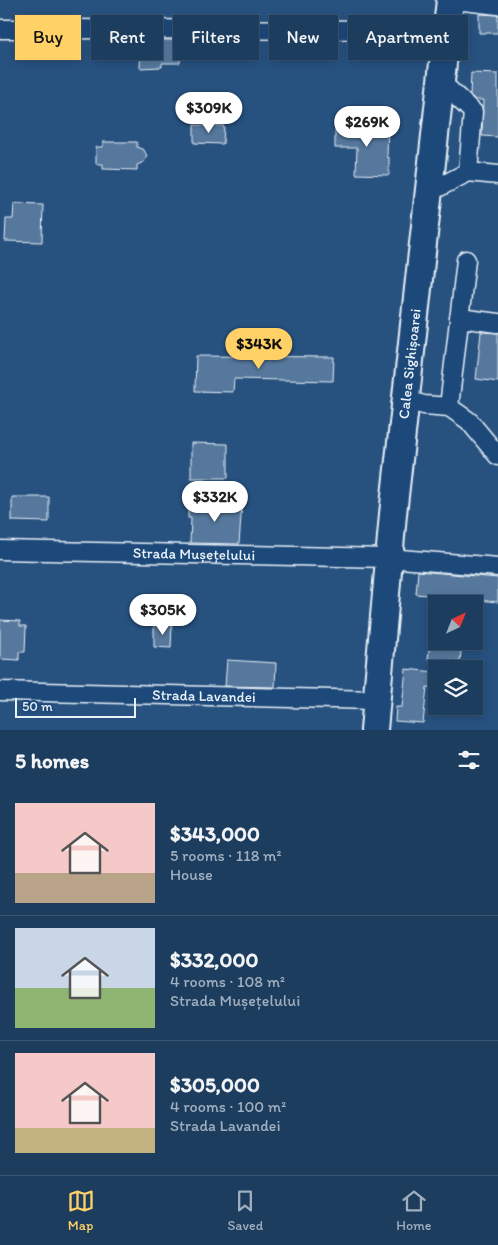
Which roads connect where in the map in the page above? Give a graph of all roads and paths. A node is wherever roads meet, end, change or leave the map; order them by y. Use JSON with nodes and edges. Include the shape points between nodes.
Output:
{"nodes":[{"id":1,"x":450,"y":0,"type":"edge"},
{"id":2,"x":455,"y":0,"type":"edge"},
{"id":3,"x":498,"y":5,"type":"edge"},
{"id":4,"x":448,"y":15,"type":"edge"},
{"id":5,"x":0,"y":29,"type":"edge"},
{"id":6,"x":348,"y":30,"type":"edge"},
{"id":7,"x":444,"y":60,"type":"edge"},
{"id":8,"x":441,"y":82,"type":"junction"},
{"id":9,"x":468,"y":172,"type":"junction"},
{"id":10,"x":498,"y":175,"type":"edge"},
{"id":11,"x":428,"y":193,"type":"junction"},
{"id":12,"x":466,"y":260,"type":"dead end"},
{"id":13,"x":459,"y":318,"type":"junction"},
{"id":14,"x":498,"y":323,"type":"edge"},
{"id":15,"x":406,"y":400,"type":"junction"},
{"id":16,"x":449,"y":407,"type":"junction"},
{"id":17,"x":498,"y":456,"type":"edge"},
{"id":18,"x":0,"y":550,"type":"edge"},
{"id":19,"x":388,"y":558,"type":"junction"},
{"id":20,"x":498,"y":567,"type":"edge"},
{"id":21,"x":0,"y":690,"type":"edge"},
{"id":22,"x":376,"y":700,"type":"junction"},
{"id":23,"x":374,"y":730,"type":"edge"}],
"edges":[{"from":1,"to":4,"type":"highway","name":"Calea Sighișoarei"},
{"from":2,"to":3,"type":"street"},
{"from":5,"to":6,"type":"street"},
{"from":7,"to":8,"type":"highway","name":"Calea Sighișoarei"},
{"from":8,"to":9,"type":"street","via":[[473,112]]},
{"from":8,"to":11,"type":"highway","name":"Calea Sighișoarei"},
{"from":9,"to":10,"type":"street"},
{"from":9,"to":11,"type":"street"},
{"from":11,"to":15,"type":"highway","name":"Calea Sighișoarei"},
{"from":12,"to":13,"type":"street"},
{"from":13,"to":14,"type":"street"},
{"from":13,"to":16,"type":"street"},
{"from":15,"to":16,"type":"street"},
{"from":15,"to":19,"type":"highway","name":"Calea Sighișoarei"},
{"from":16,"to":17,"type":"street","via":[[469,420]]},
{"from":18,"to":19,"type":"street","name":"Strada Mușețelului"},
{"from":19,"to":20,"type":"street","name":"Strada Mușețelului"},
{"from":19,"to":22,"type":"highway","name":"Calea Sighișoarei"},
{"from":21,"to":22,"type":"street","name":"Strada Lavandei"},
{"from":22,"to":23,"type":"highway","name":"Calea Sighișoarei"}]}
